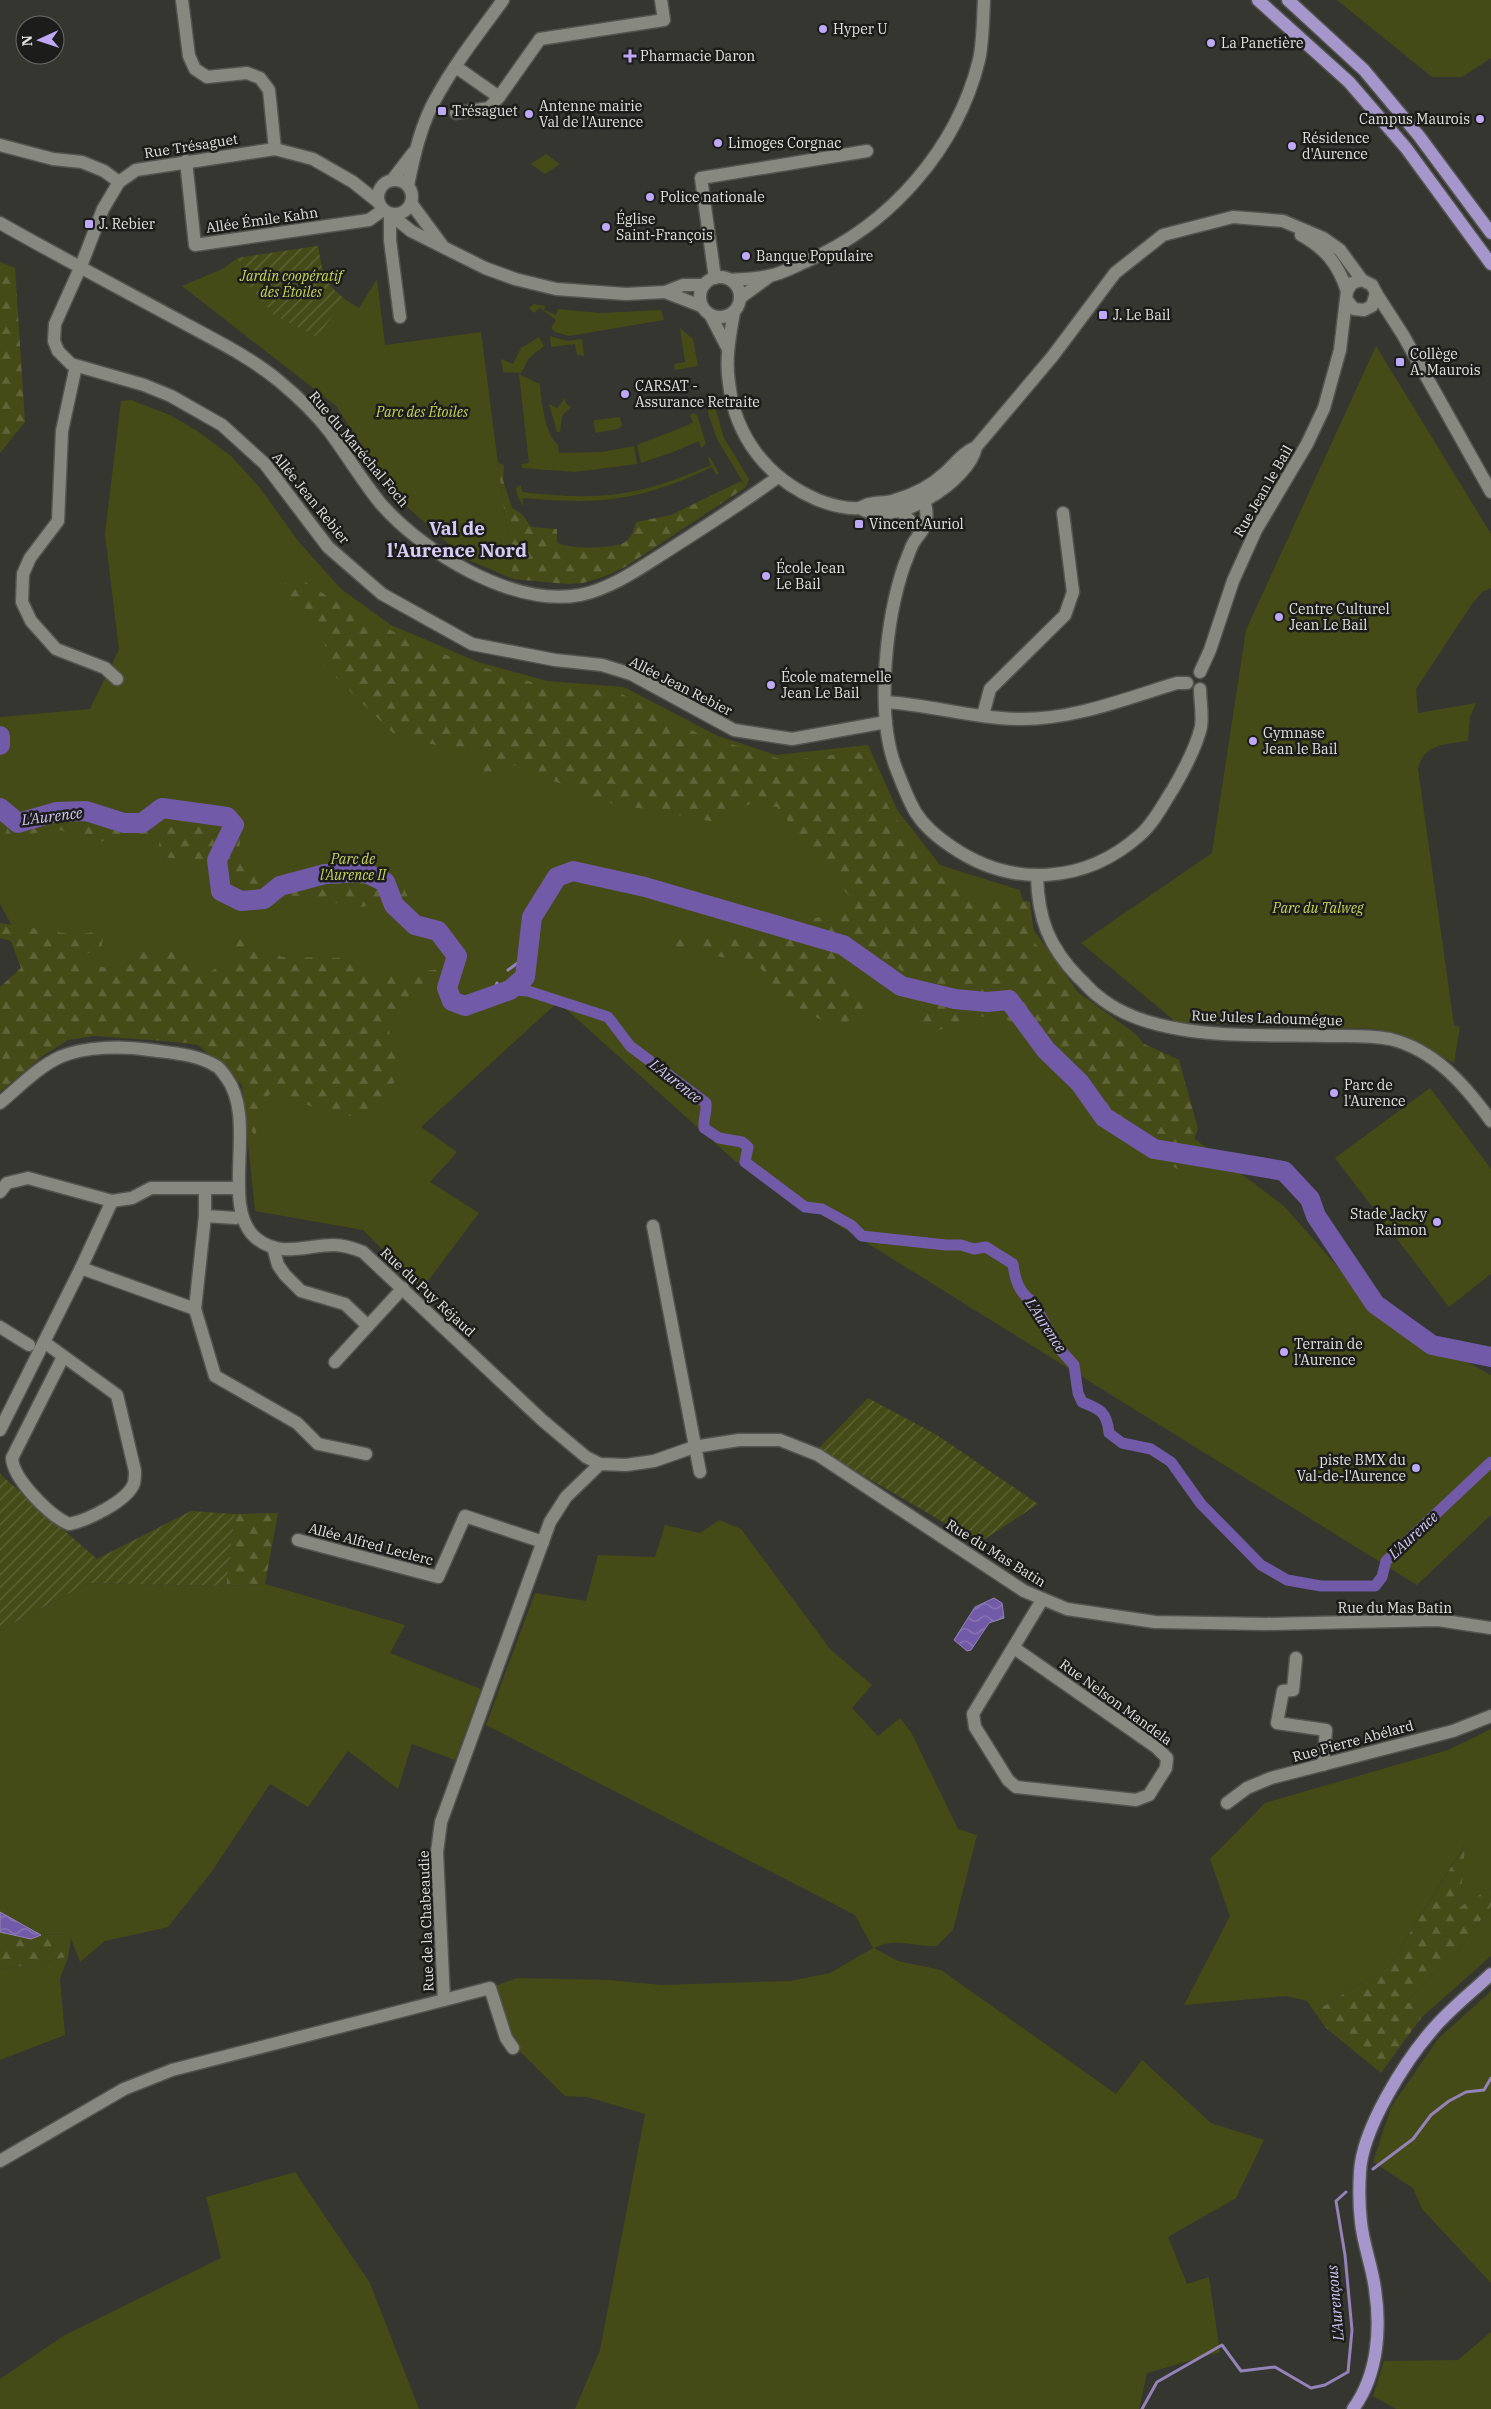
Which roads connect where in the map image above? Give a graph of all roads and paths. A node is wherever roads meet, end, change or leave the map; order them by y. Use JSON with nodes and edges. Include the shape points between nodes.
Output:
{"nodes":[{"id":1,"x":182,"y":0,"type":"edge"},
{"id":2,"x":503,"y":0,"type":"edge"},
{"id":3,"x":661,"y":0,"type":"edge"},
{"id":4,"x":984,"y":0,"type":"edge"},
{"id":5,"x":1258,"y":0,"type":"edge"},
{"id":6,"x":1288,"y":0,"type":"edge"},
{"id":7,"x":456,"y":67,"type":"junction"},
{"id":8,"x":499,"y":97,"type":"junction"},
{"id":9,"x":456,"y":113,"type":"dead end"},
{"id":10,"x":0,"y":145,"type":"edge"},
{"id":11,"x":274,"y":149,"type":"junction"},
{"id":12,"x":416,"y":149,"type":"junction"},
{"id":13,"x":867,"y":151,"type":"dead end"},
{"id":14,"x":186,"y":161,"type":"junction"},
{"id":15,"x":120,"y":182,"type":"junction"},
{"id":16,"x":353,"y":182,"type":"junction"},
{"id":17,"x":388,"y":182,"type":"junction"},
{"id":18,"x":408,"y":185,"type":"junction"},
{"id":19,"x":412,"y":203,"type":"junction"},
{"id":20,"x":384,"y":209,"type":"junction"},
{"id":21,"x":1275,"y":222,"type":"junction"},
{"id":22,"x":0,"y":223,"type":"edge"},
{"id":23,"x":1491,"y":233,"type":"edge"},
{"id":24,"x":444,"y":247,"type":"junction"},
{"id":25,"x":1491,"y":264,"type":"edge"},
{"id":26,"x":81,"y":266,"type":"junction"},
{"id":27,"x":770,"y":276,"type":"junction"},
{"id":28,"x":715,"y":278,"type":"junction"},
{"id":29,"x":731,"y":280,"type":"junction"},
{"id":30,"x":1362,"y":280,"type":"junction"},
{"id":31,"x":703,"y":285,"type":"junction"},
{"id":32,"x":665,"y":292,"type":"junction"},
{"id":33,"x":1376,"y":293,"type":"junction"},
{"id":34,"x":1346,"y":295,"type":"junction"},
{"id":35,"x":740,"y":298,"type":"junction"},
{"id":36,"x":701,"y":306,"type":"junction"},
{"id":37,"x":1364,"y":309,"type":"junction"},
{"id":38,"x":734,"y":312,"type":"junction"},
{"id":39,"x":1387,"y":313,"type":"junction"},
{"id":40,"x":711,"y":316,"type":"junction"},
{"id":41,"x":400,"y":317,"type":"dead end"},
{"id":42,"x":1344,"y":323,"type":"junction"},
{"id":43,"x":728,"y":349,"type":"junction"},
{"id":44,"x":76,"y":366,"type":"junction"},
{"id":45,"x":778,"y":477,"type":"junction"},
{"id":46,"x":1491,"y":492,"type":"edge"},
{"id":47,"x":919,"y":497,"type":"junction"},
{"id":48,"x":860,"y":508,"type":"junction"},
{"id":49,"x":900,"y":510,"type":"junction"},
{"id":50,"x":1063,"y":513,"type":"dead end"},
{"id":51,"x":917,"y":528,"type":"junction"},
{"id":52,"x":914,"y":542,"type":"junction"},
{"id":53,"x":1200,"y":672,"type":"junction"},
{"id":54,"x":117,"y":679,"type":"dead end"},
{"id":55,"x":1187,"y":683,"type":"junction"},
{"id":56,"x":1200,"y":689,"type":"junction"},
{"id":57,"x":886,"y":702,"type":"junction"},
{"id":58,"x":983,"y":715,"type":"junction"},
{"id":59,"x":886,"y":722,"type":"junction"},
{"id":60,"x":1037,"y":876,"type":"junction"},
{"id":61,"x":0,"y":1103,"type":"edge"},
{"id":62,"x":1491,"y":1121,"type":"edge"},
{"id":63,"x":239,"y":1188,"type":"junction"},
{"id":64,"x":205,"y":1189,"type":"junction"},
{"id":65,"x":0,"y":1192,"type":"edge"},
{"id":66,"x":112,"y":1201,"type":"junction"},
{"id":67,"x":205,"y":1216,"type":"junction"},
{"id":68,"x":242,"y":1216,"type":"junction"},
{"id":69,"x":653,"y":1226,"type":"dead end"},
{"id":70,"x":273,"y":1247,"type":"junction"},
{"id":71,"x":81,"y":1268,"type":"junction"},
{"id":72,"x":403,"y":1288,"type":"junction"},
{"id":73,"x":196,"y":1309,"type":"junction"},
{"id":74,"x":368,"y":1326,"type":"junction"},
{"id":75,"x":2,"y":1330,"type":"edge"},
{"id":76,"x":44,"y":1342,"type":"junction"},
{"id":77,"x":29,"y":1345,"type":"dead end"},
{"id":78,"x":63,"y":1357,"type":"junction"},
{"id":79,"x":335,"y":1362,"type":"dead end"},
{"id":80,"x":0,"y":1430,"type":"edge"},
{"id":81,"x":694,"y":1447,"type":"junction"},
{"id":82,"x":366,"y":1454,"type":"dead end"},
{"id":83,"x":600,"y":1464,"type":"junction"},
{"id":84,"x":700,"y":1472,"type":"dead end"},
{"id":85,"x":298,"y":1540,"type":"dead end"},
{"id":86,"x":543,"y":1542,"type":"junction"},
{"id":87,"x":1042,"y":1600,"type":"junction"},
{"id":88,"x":1491,"y":1628,"type":"edge"},
{"id":89,"x":1014,"y":1648,"type":"junction"},
{"id":90,"x":1296,"y":1658,"type":"dead end"},
{"id":91,"x":1491,"y":1716,"type":"edge"},
{"id":92,"x":1322,"y":1765,"type":"junction"},
{"id":93,"x":1227,"y":1803,"type":"dead end"},
{"id":94,"x":1491,"y":1974,"type":"edge"},
{"id":95,"x":444,"y":2000,"type":"junction"},
{"id":96,"x":513,"y":2048,"type":"dead end"},
{"id":97,"x":0,"y":2162,"type":"edge"},
{"id":98,"x":1353,"y":2409,"type":"edge"}],
"edges":[{"from":1,"to":11,"type":"street","via":[[189,56],[195,69],[207,77],[247,73],[260,78],[269,90]]},
{"from":2,"to":7,"type":"street"},
{"from":3,"to":8,"type":"street","via":[[664,20],[540,39]]},
{"from":4,"to":27,"type":"street","via":[[979,60],[968,92],[936,154],[914,183],[884,214],[850,238],[816,257]]},
{"from":5,"to":25,"type":"main road","via":[[1350,82],[1406,148]]},
{"from":6,"to":23,"type":"main road","via":[[1364,70],[1419,136]]},
{"from":7,"to":8,"type":"street"},
{"from":7,"to":12,"type":"street","via":[[435,98]]},
{"from":8,"to":9,"type":"street","via":[[489,108]]},
{"from":10,"to":15,"type":"street","via":[[53,159],[82,162]]},
{"from":11,"to":14,"type":"street","name":"Rue Trésaguet"},
{"from":11,"to":16,"type":"street","via":[[313,159]]},
{"from":12,"to":17,"type":"street"},
{"from":12,"to":18,"type":"street"},
{"from":13,"to":28,"type":"street","via":[[701,178]]},
{"from":14,"to":15,"type":"street","name":"Rue Trésaguet","via":[[136,170]]},
{"from":14,"to":20,"type":"street","name":"Allée Émile Kahn","via":[[195,244],[369,220]]},
{"from":15,"to":26,"type":"street","name":"Rue Trésaguet","via":[[103,210]]},
{"from":16,"to":17,"type":"street"},
{"from":16,"to":20,"type":"street"},
{"from":17,"to":18,"type":"street"},
{"from":17,"to":20,"type":"street","via":[[378,193]]},
{"from":18,"to":19,"type":"street"},
{"from":19,"to":20,"type":"street","via":[[399,214]]},
{"from":19,"to":24,"type":"street"},
{"from":20,"to":24,"type":"street","via":[[412,232]]},
{"from":20,"to":41,"type":"street"},
{"from":21,"to":30,"type":"street","via":[[1295,225],[1328,241],[1348,258]]},
{"from":21,"to":34,"type":"street","via":[[1310,240],[1330,256],[1338,266]]},
{"from":21,"to":47,"type":"street","via":[[1242,217],[1203,223],[1162,235],[1115,273],[1052,356],[976,447],[974,457],[953,483]]},
{"from":22,"to":26,"type":"street","name":"Rue du Maréchal Foch","via":[[64,260]]},
{"from":24,"to":32,"type":"street","via":[[515,279],[556,289],[626,294]]},
{"from":26,"to":44,"type":"street","name":"Allée Jean Rebier","via":[[54,333],[63,359]]},
{"from":26,"to":45,"type":"street","name":"Rue du Maréchal Foch","via":[[236,352],[277,379],[328,431],[382,504],[429,547],[461,568],[523,591],[557,596],[580,595],[600,589],[728,513]]},
{"from":27,"to":29,"type":"street"},
{"from":27,"to":35,"type":"street"},
{"from":28,"to":29,"type":"street"},
{"from":28,"to":31,"type":"street"},
{"from":29,"to":35,"type":"street","via":[[738,288]]},
{"from":30,"to":33,"type":"street","via":[[1372,285]]},
{"from":30,"to":34,"type":"street","via":[[1352,283]]},
{"from":31,"to":32,"type":"street","via":[[683,285]]},
{"from":31,"to":36,"type":"street","via":[[699,295]]},
{"from":32,"to":36,"type":"street"},
{"from":33,"to":37,"type":"street","via":[[1375,302]]},
{"from":33,"to":39,"type":"street"},
{"from":34,"to":37,"type":"street","via":[[1350,306]]},
{"from":34,"to":42,"type":"street","name":"Rue Jean le Bail"},
{"from":35,"to":38,"type":"street"},
{"from":36,"to":40,"type":"street"},
{"from":37,"to":39,"type":"street"},
{"from":37,"to":42,"type":"street"},
{"from":38,"to":40,"type":"street","via":[[724,318]]},
{"from":38,"to":43,"type":"street"},
{"from":39,"to":46,"type":"street","via":[[1403,335]]},
{"from":40,"to":43,"type":"street"},
{"from":42,"to":53,"type":"street","name":"Rue Jean le Bail","via":[[1324,408],[1307,444],[1256,530]]},
{"from":43,"to":45,"type":"street","via":[[728,382],[735,414],[750,445]]},
{"from":44,"to":54,"type":"street","via":[[62,431],[58,521],[30,558],[23,574],[22,602],[31,621],[56,649],[105,668]]},
{"from":44,"to":59,"type":"street","name":"Allée Jean Rebier","via":[[171,396],[222,426],[265,464],[328,548],[382,594],[472,644],[555,660],[602,665],[631,674],[734,730],[792,739]]},
{"from":45,"to":48,"type":"street","via":[[792,488],[833,505]]},
{"from":47,"to":48,"type":"street","via":[[867,504]]},
{"from":47,"to":49,"type":"street"},
{"from":47,"to":51,"type":"street"},
{"from":47,"to":52,"type":"street","via":[[927,516],[924,530]]},
{"from":48,"to":49,"type":"street","via":[[866,512]]},
{"from":49,"to":51,"type":"street"},
{"from":50,"to":58,"type":"street","via":[[1073,592],[1065,615],[990,689]]},
{"from":51,"to":52,"type":"street"},
{"from":52,"to":57,"type":"street","via":[[887,638]]},
{"from":53,"to":55,"type":"street","via":[[1190,674]]},
{"from":53,"to":56,"type":"street","via":[[1205,681]]},
{"from":55,"to":56,"type":"street","via":[[1192,689]]},
{"from":55,"to":58,"type":"street","via":[[1177,683],[1120,702],[1068,714],[1022,719]]},
{"from":56,"to":60,"type":"street","via":[[1201,727],[1184,770],[1141,835],[1099,863],[1062,874]]},
{"from":57,"to":58,"type":"street"},
{"from":57,"to":59,"type":"street"},
{"from":59,"to":60,"type":"street","via":[[895,767],[916,814],[943,841],[972,861],[1000,871]]},
{"from":60,"to":62,"type":"street","name":"Rue Jules Ladoumégue","via":[[1040,916],[1061,959],[1099,997],[1132,1016],[1192,1033],[1360,1035],[1391,1040],[1433,1058],[1451,1073]]},
{"from":61,"to":63,"type":"street","via":[[60,1057],[88,1050],[135,1047],[186,1055],[217,1066],[234,1088],[240,1123]]},
{"from":63,"to":64,"type":"street"},
{"from":63,"to":68,"type":"street"},
{"from":64,"to":66,"type":"street","via":[[151,1188],[132,1198]]},
{"from":64,"to":67,"type":"street"},
{"from":65,"to":66,"type":"street","via":[[7,1183],[28,1178]]},
{"from":66,"to":71,"type":"street"},
{"from":67,"to":68,"type":"street"},
{"from":67,"to":73,"type":"street"},
{"from":68,"to":70,"type":"street","via":[[257,1238]]},
{"from":69,"to":81,"type":"street"},
{"from":70,"to":72,"type":"street","name":"Rue du Puy Réjaud","via":[[278,1250],[348,1246],[368,1256]]},
{"from":70,"to":74,"type":"street","via":[[285,1275],[301,1291],[345,1304]]},
{"from":71,"to":73,"type":"street"},
{"from":71,"to":76,"type":"street"},
{"from":72,"to":74,"type":"street"},
{"from":72,"to":83,"type":"street","name":"Rue du Puy Réjaud","via":[[542,1420],[586,1457]]},
{"from":73,"to":82,"type":"street","via":[[215,1376],[297,1423],[318,1444]]},
{"from":74,"to":79,"type":"street"},
{"from":75,"to":77,"type":"street"},
{"from":76,"to":78,"type":"street"},
{"from":76,"to":80,"type":"street"},
{"from":78,"to":78,"type":"street","via":[[117,1395],[135,1471],[134,1484],[124,1496],[87,1519],[69,1524],[51,1513],[18,1476],[12,1458]]},
{"from":81,"to":83,"type":"street","name":"Rue du Mas Batin","via":[[654,1461]]},
{"from":81,"to":84,"type":"street"},
{"from":81,"to":87,"type":"street","name":"Rue du Mas Batin","via":[[739,1440],[780,1440],[818,1456]]},
{"from":83,"to":86,"type":"street","name":"Rue de la Chabeaudie","via":[[566,1497],[550,1522]]},
{"from":85,"to":86,"type":"street","name":"Allée Alfred Leclerc","via":[[438,1577],[465,1516]]},
{"from":86,"to":95,"type":"street","name":"Rue de la Chabeaudie","via":[[441,1822],[436,1852]]},
{"from":87,"to":88,"type":"street","name":"Rue du Mas Batin","via":[[1067,1609],[1155,1622],[1266,1624],[1438,1620]]},
{"from":87,"to":89,"type":"street","name":"Rue Nelson Mandela"},
{"from":89,"to":89,"type":"street","name":"Rue Nelson Mandela","via":[[1156,1747],[1167,1758],[1166,1768],[1149,1795],[1136,1800],[1024,1789],[1008,1780],[976,1727],[973,1714]]},
{"from":90,"to":92,"type":"street","via":[[1294,1690],[1284,1691],[1277,1723],[1326,1730]]},
{"from":91,"to":92,"type":"street","name":"Rue Pierre Abélard","via":[[1453,1731]]},
{"from":92,"to":93,"type":"street","name":"Rue Pierre Abélard","via":[[1271,1778],[1246,1788]]},
{"from":94,"to":98,"type":"main road","via":[[1433,2028],[1400,2072],[1372,2124],[1360,2170],[1360,2188],[1361,2223],[1375,2288],[1377,2339],[1366,2386]]},
{"from":95,"to":96,"type":"street","via":[[490,1988],[506,2038]]},
{"from":95,"to":97,"type":"street","name":"Rue de la Chabeaudie","via":[[172,2070],[124,2089]]}]}
